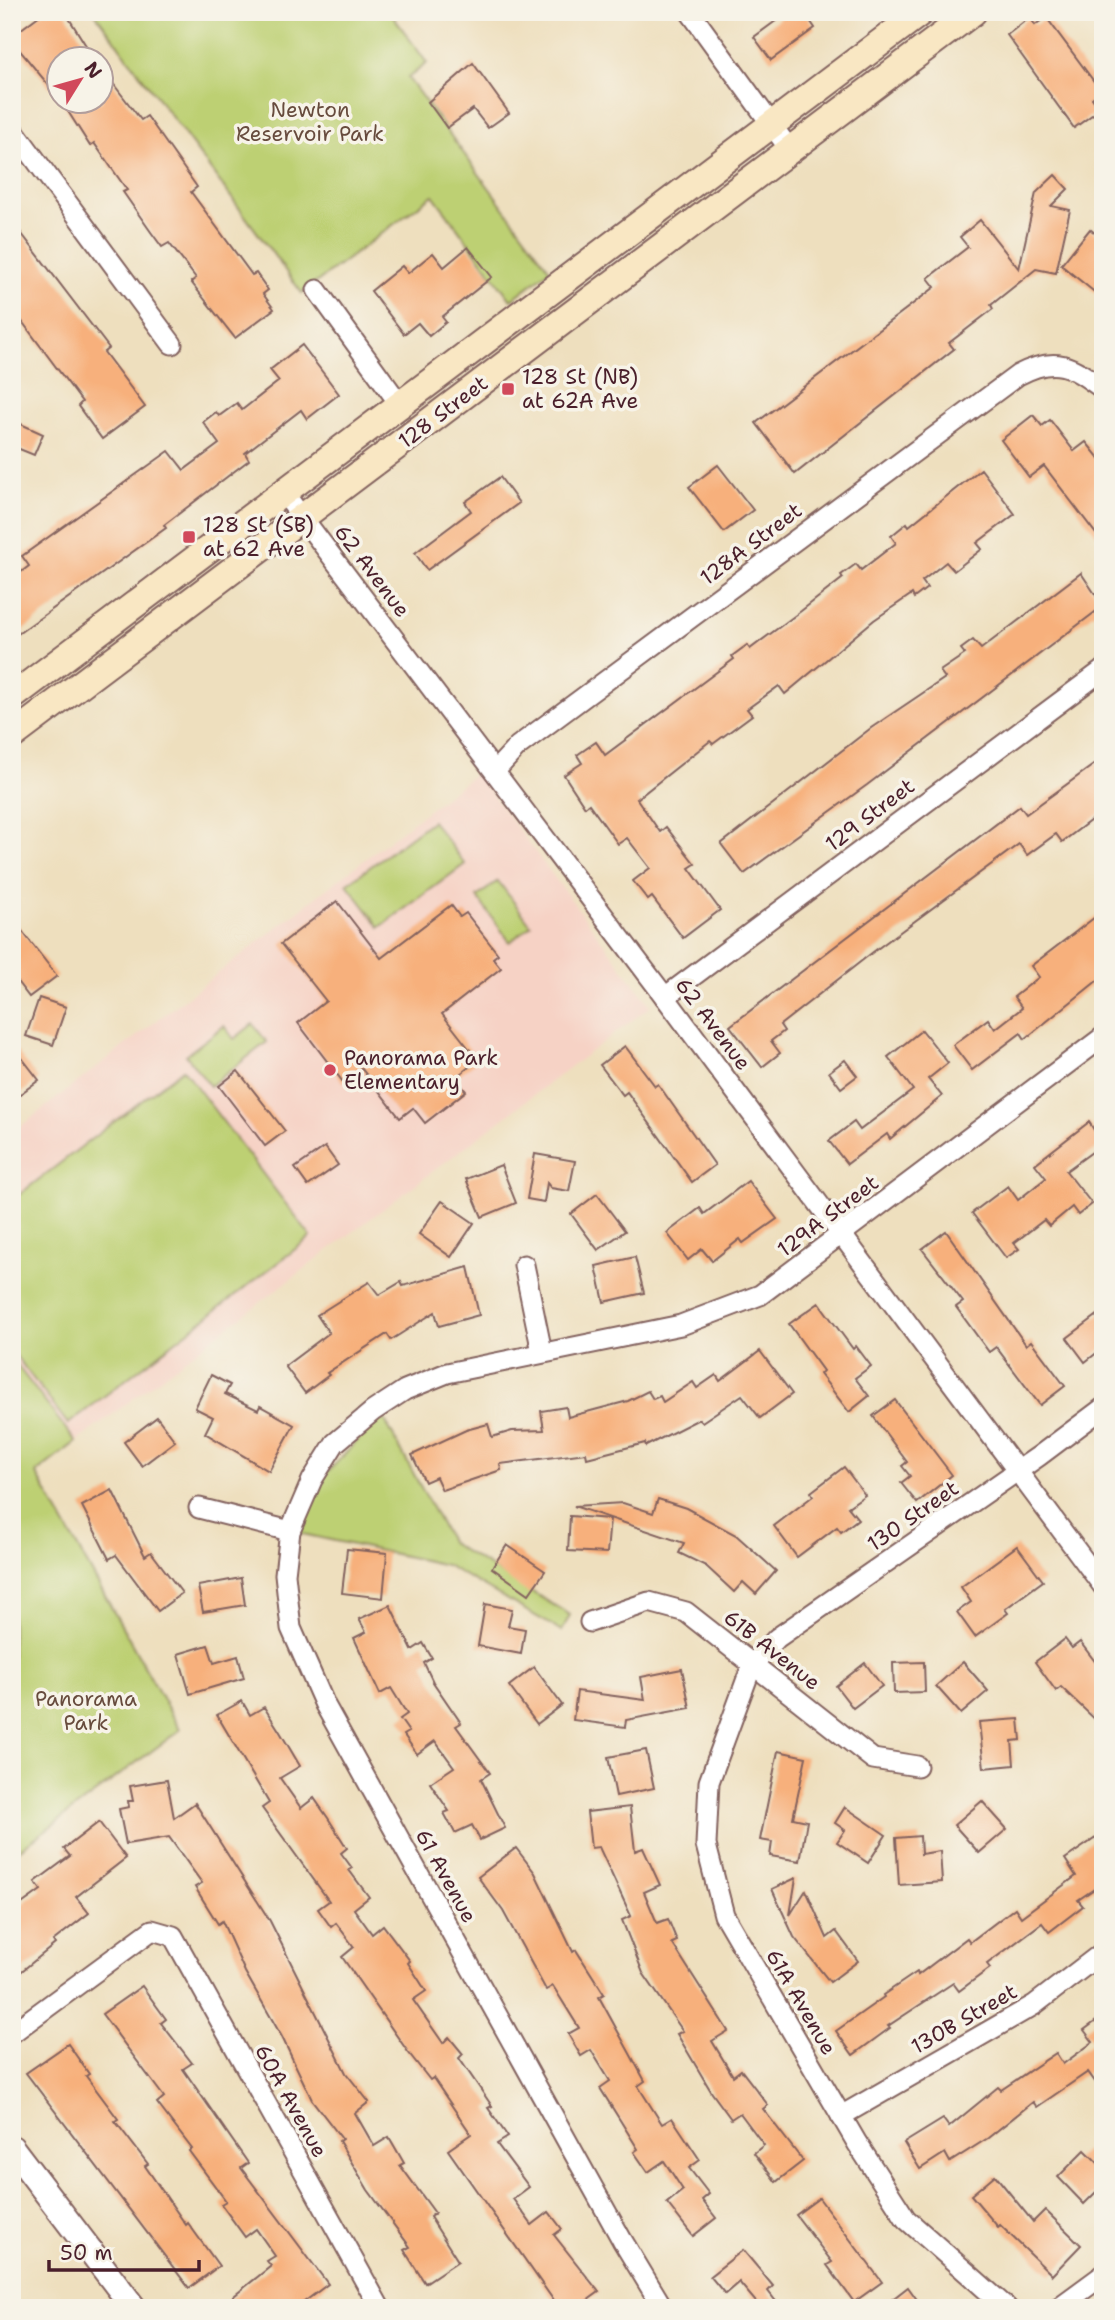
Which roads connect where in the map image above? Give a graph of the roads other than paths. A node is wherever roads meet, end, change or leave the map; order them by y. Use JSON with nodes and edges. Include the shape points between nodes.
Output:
{"nodes":[{"id":1,"x":690,"y":12,"type":"edge"},
{"id":2,"x":921,"y":12,"type":"edge"},
{"id":3,"x":973,"y":12,"type":"edge"},
{"id":4,"x":771,"y":125,"type":"junction"},
{"id":5,"x":12,"y":128,"type":"edge"},
{"id":6,"x":790,"y":150,"type":"junction"},
{"id":7,"x":317,"y":290,"type":"dead end"},
{"id":8,"x":172,"y":344,"type":"dead end"},
{"id":9,"x":1103,"y":389,"type":"edge"},
{"id":10,"x":401,"y":406,"type":"junction"},
{"id":11,"x":283,"y":492,"type":"junction"},
{"id":12,"x":303,"y":518,"type":"junction"},
{"id":13,"x":1103,"y":670,"type":"edge"},
{"id":14,"x":12,"y":697,"type":"edge"},
{"id":15,"x":12,"y":736,"type":"edge"},
{"id":16,"x":495,"y":771,"type":"junction"},
{"id":17,"x":665,"y":997,"type":"junction"},
{"id":18,"x":1103,"y":1037,"type":"edge"},
{"id":19,"x":841,"y":1235,"type":"junction"},
{"id":20,"x":524,"y":1265,"type":"dead end"},
{"id":21,"x":542,"y":1352,"type":"junction"},
{"id":22,"x":1103,"y":1408,"type":"edge"},
{"id":23,"x":1016,"y":1473,"type":"junction"},
{"id":24,"x":199,"y":1508,"type":"dead end"},
{"id":25,"x":290,"y":1531,"type":"junction"},
{"id":26,"x":1103,"y":1586,"type":"edge"},
{"id":27,"x":590,"y":1622,"type":"dead end"},
{"id":28,"x":752,"y":1665,"type":"junction"},
{"id":29,"x":917,"y":1766,"type":"dead end"},
{"id":30,"x":1103,"y":1952,"type":"edge"},
{"id":31,"x":12,"y":2034,"type":"edge"},
{"id":32,"x":841,"y":2116,"type":"junction"},
{"id":33,"x":12,"y":2148,"type":"edge"},
{"id":34,"x":1103,"y":2274,"type":"edge"},
{"id":35,"x":134,"y":2308,"type":"edge"},
{"id":36,"x":380,"y":2308,"type":"edge"},
{"id":37,"x":663,"y":2308,"type":"edge"},
{"id":38,"x":1007,"y":2308,"type":"edge"},
{"id":39,"x":1058,"y":2308,"type":"edge"}],
"edges":[{"from":1,"to":4,"type":"street"},
{"from":2,"to":4,"type":"main road","name":"128 Street"},
{"from":3,"to":6,"type":"main road","name":"128 Street"},
{"from":4,"to":6,"type":"street"},
{"from":4,"to":10,"type":"main road","name":"128 Street"},
{"from":5,"to":8,"type":"street"},
{"from":6,"to":12,"type":"main road","name":"128 Street"},
{"from":7,"to":10,"type":"street"},
{"from":9,"to":16,"type":"street","name":"128A Street","via":[[1065,364],[1041,363],[996,390],[518,746]]},
{"from":10,"to":11,"type":"main road","name":"128 Street"},
{"from":11,"to":12,"type":"street","name":"62 Avenue"},
{"from":11,"to":14,"type":"main road","name":"128 Street"},
{"from":12,"to":15,"type":"main road","name":"128 Street"},
{"from":12,"to":16,"type":"street","name":"62 Avenue"},
{"from":13,"to":17,"type":"street","name":"129 Street"},
{"from":16,"to":17,"type":"street","name":"62 Avenue"},
{"from":17,"to":19,"type":"street","name":"62 Avenue"},
{"from":18,"to":19,"type":"street","name":"129A Street"},
{"from":19,"to":21,"type":"street","name":"129A Street","via":[[760,1295],[681,1325]]},
{"from":19,"to":23,"type":"street","name":"62 Avenue"},
{"from":20,"to":21,"type":"street"},
{"from":21,"to":25,"type":"street","name":"129A Street","via":[[447,1373],[405,1390],[373,1411],[335,1443],[312,1480]]},
{"from":22,"to":23,"type":"street","name":"130 Street"},
{"from":23,"to":26,"type":"street","name":"62 Avenue"},
{"from":23,"to":28,"type":"street","name":"130 Street","via":[[777,1638]]},
{"from":24,"to":25,"type":"street"},
{"from":25,"to":37,"type":"street","name":"61 Avenue","via":[[285,1574],[291,1628],[325,1705]]},
{"from":27,"to":28,"type":"street","name":"61B Avenue","via":[[649,1602],[661,1605],[686,1612]]},
{"from":28,"to":29,"type":"street","name":"61B Avenue","via":[[873,1759]]},
{"from":28,"to":32,"type":"street","name":"61A Avenue","via":[[709,1782],[706,1845],[724,1915]]},
{"from":30,"to":32,"type":"street","name":"130B Street","via":[[1034,2005]]},
{"from":31,"to":36,"type":"street","name":"60A Avenue","via":[[152,1930],[173,1936]]},
{"from":32,"to":38,"type":"street","name":"61A Avenue","via":[[906,2219]]},
{"from":33,"to":35,"type":"street"},
{"from":34,"to":39,"type":"street"}]}
